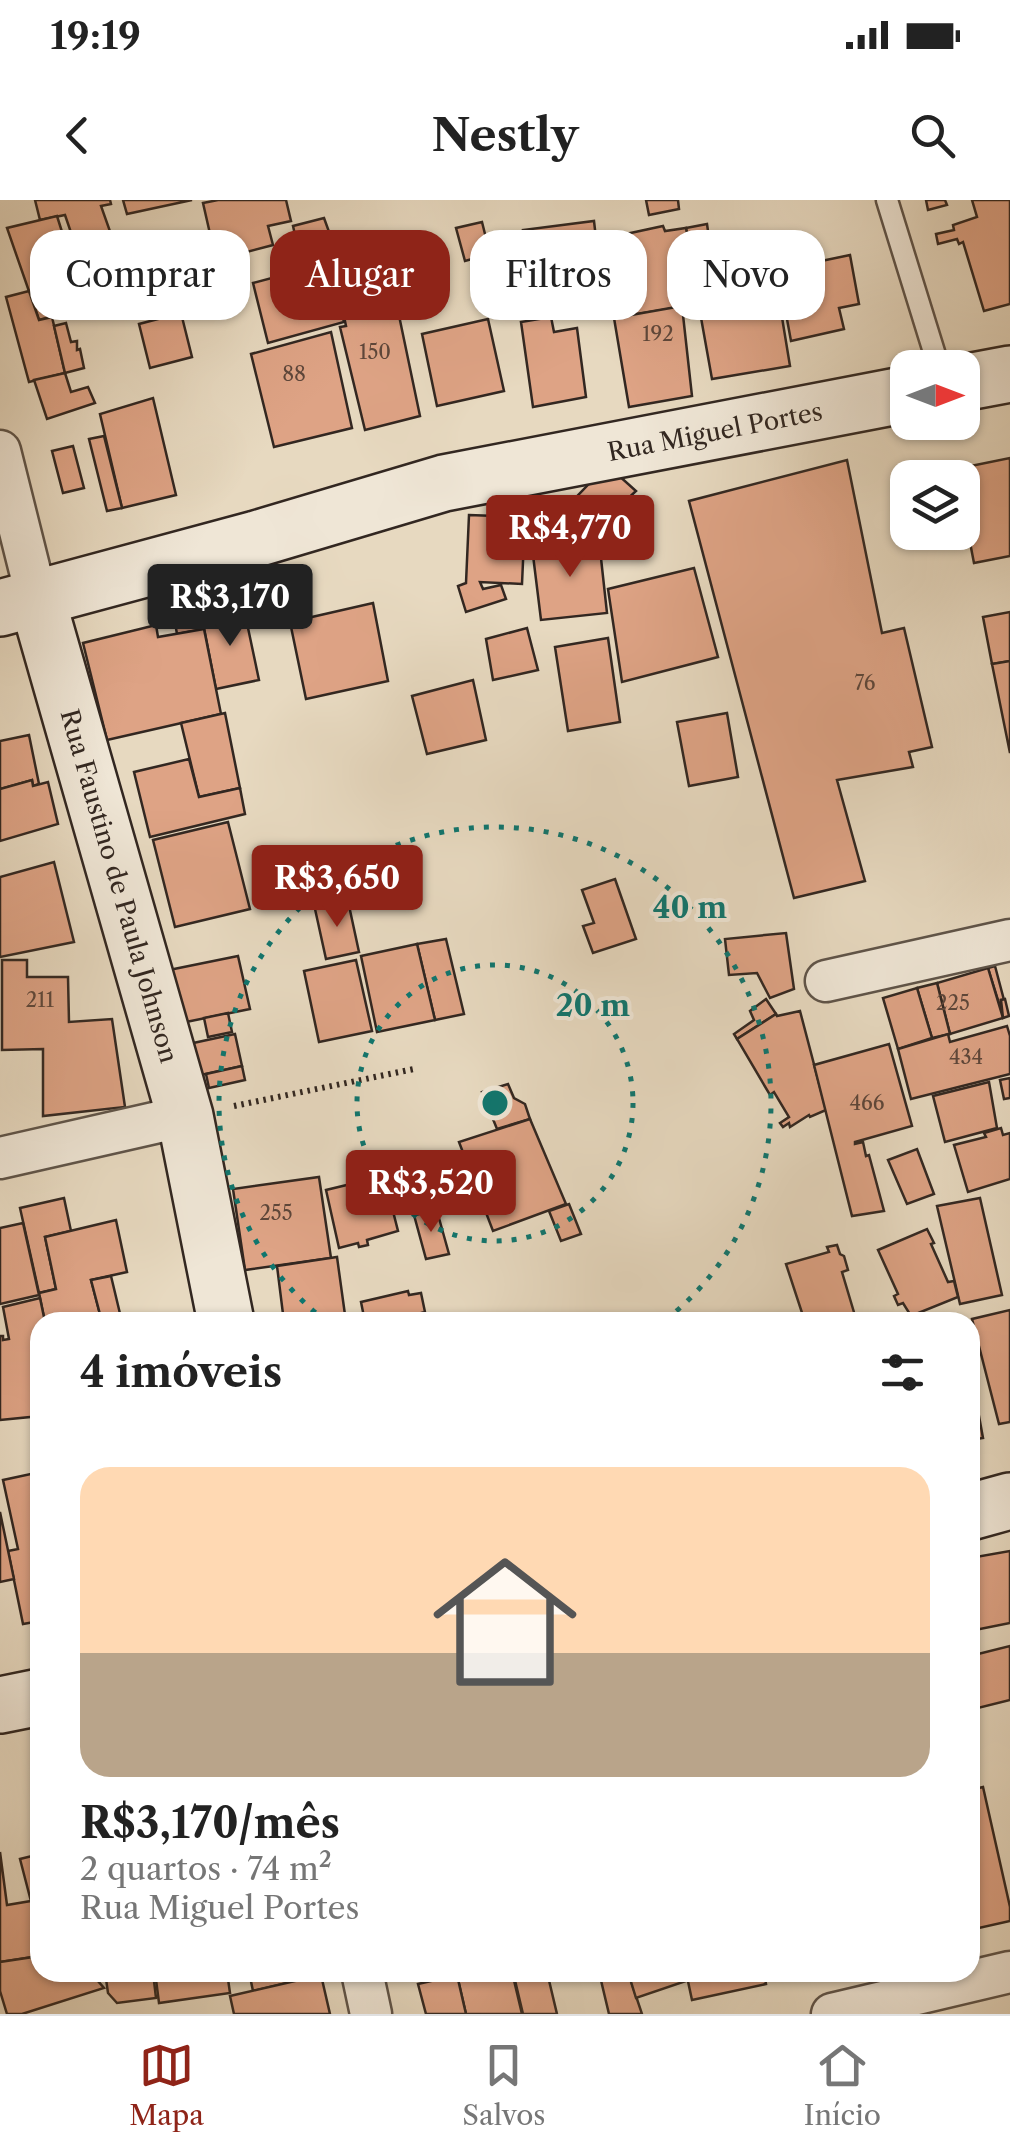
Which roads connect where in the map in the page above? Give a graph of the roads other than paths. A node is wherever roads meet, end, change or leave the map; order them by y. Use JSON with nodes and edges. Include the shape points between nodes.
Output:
{"nodes":[{"id":1,"x":887,"y":200,"type":"edge"},
{"id":2,"x":933,"y":350,"type":"edge"},
{"id":3,"x":1010,"y":374,"type":"edge"},
{"id":4,"x":980,"y":380,"type":"edge"},
{"id":5,"x":890,"y":397,"type":"edge"},
{"id":6,"x":0,"y":452,"type":"edge"},
{"id":7,"x":18,"y":603,"type":"edge"},
{"id":8,"x":1010,"y":940,"type":"edge"},
{"id":9,"x":826,"y":981,"type":"dead end"},
{"id":10,"x":185,"y":1116,"type":"junction"},
{"id":11,"x":0,"y":1158,"type":"edge"},
{"id":12,"x":224,"y":1312,"type":"edge"},
{"id":13,"x":1010,"y":1500,"type":"edge"},
{"id":14,"x":980,"y":1509,"type":"edge"},
{"id":15,"x":30,"y":1700,"type":"edge"},
{"id":16,"x":0,"y":1705,"type":"edge"},
{"id":17,"x":1010,"y":1972,"type":"edge"},
{"id":18,"x":980,"y":1979,"type":"edge"},
{"id":19,"x":364,"y":1982,"type":"edge"},
{"id":20,"x":968,"y":1982,"type":"edge"},
{"id":21,"x":371,"y":2014,"type":"edge"},
{"id":22,"x":832,"y":2014,"type":"edge"}],
"edges":[{"from":1,"to":2,"type":"lane"},
{"from":3,"to":4,"type":"street"},
{"from":5,"to":7,"type":"street","name":"Rua Miguel Portes","via":[[444,483]]},
{"from":6,"to":7,"type":"street","name":"Rua Faustino de Paula Johnson"},
{"from":7,"to":10,"type":"street","name":"Rua Faustino de Paula Johnson"},
{"from":8,"to":9,"type":"street"},
{"from":10,"to":11,"type":"street"},
{"from":10,"to":12,"type":"street","name":"Rua Faustino de Paula Johnson"},
{"from":13,"to":14,"type":"street"},
{"from":15,"to":16,"type":"street"},
{"from":17,"to":18,"type":"street"},
{"from":19,"to":21,"type":"street"},
{"from":20,"to":22,"type":"street"}]}
